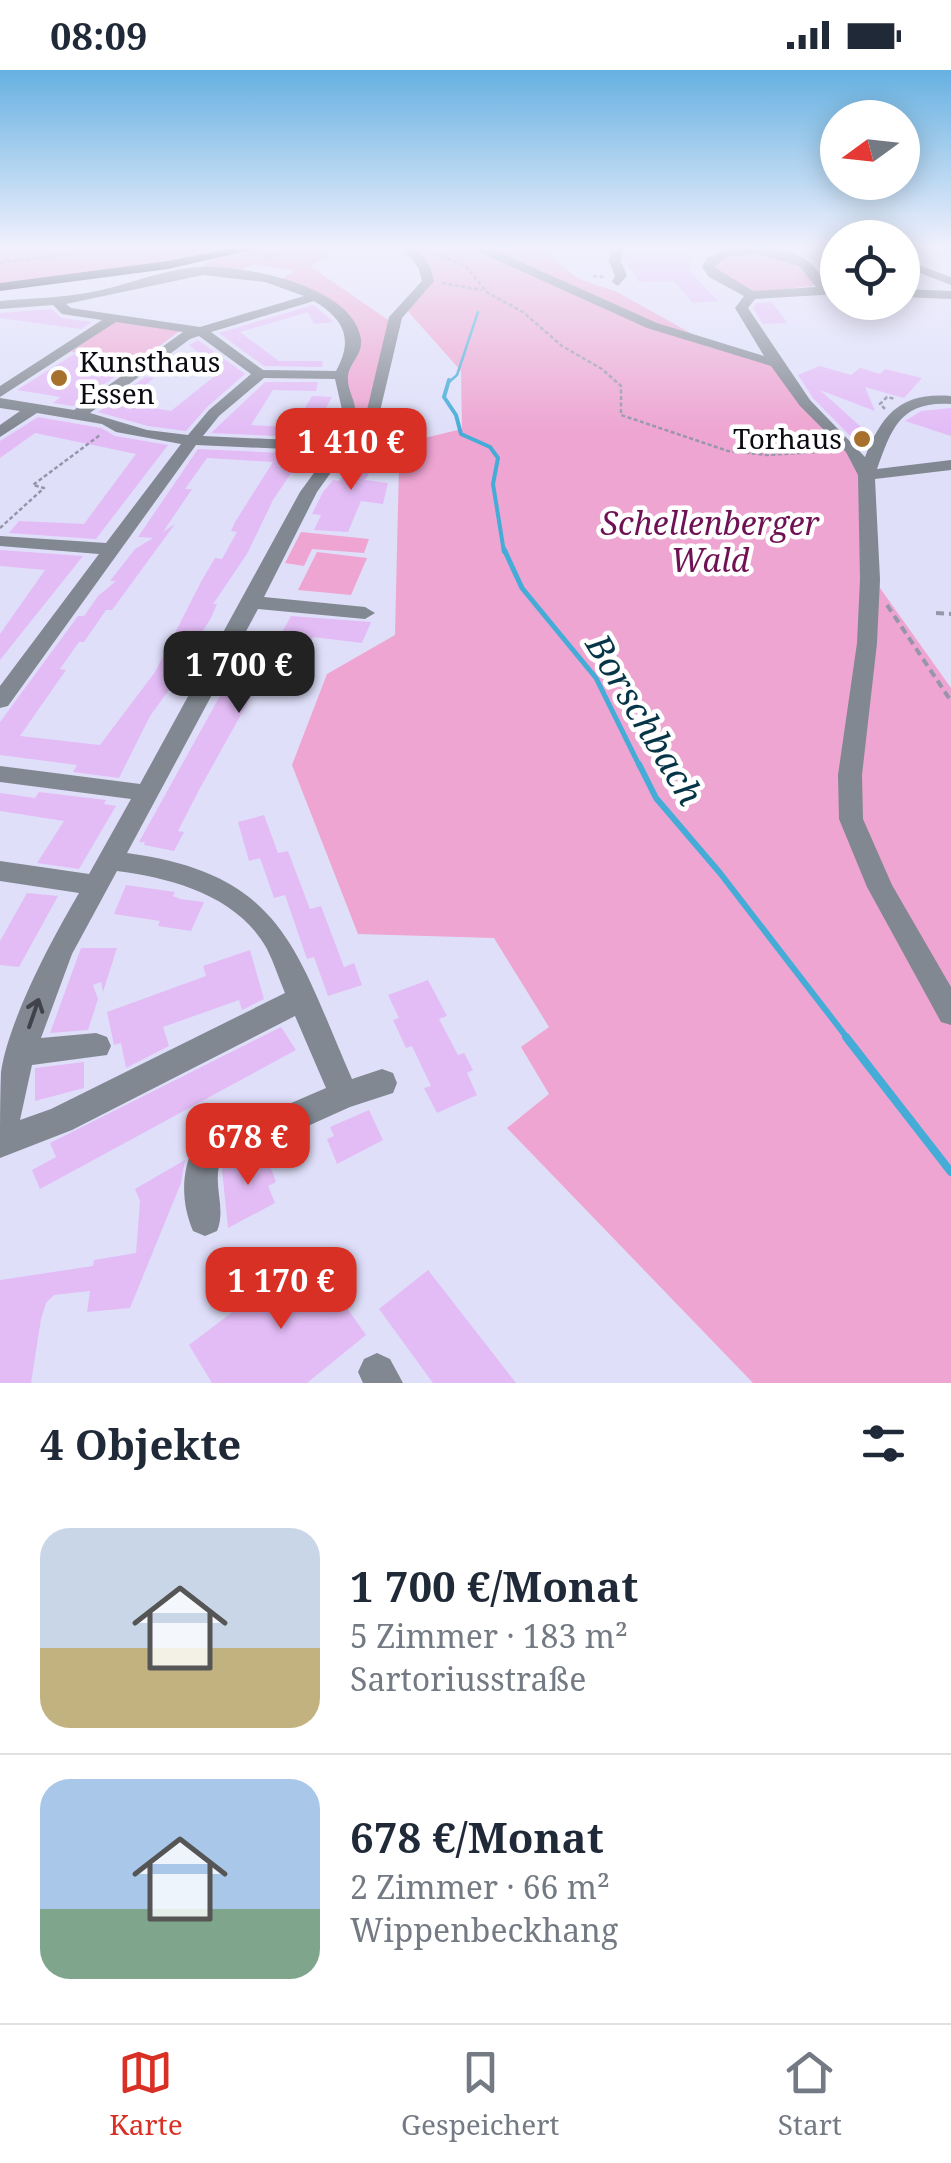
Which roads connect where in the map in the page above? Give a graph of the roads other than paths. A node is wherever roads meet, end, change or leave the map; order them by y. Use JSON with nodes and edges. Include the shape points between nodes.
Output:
{"nodes":[{"id":1,"x":62,"y":308,"type":"edge"},
{"id":2,"x":276,"y":308,"type":"edge"},
{"id":3,"x":334,"y":308,"type":"edge"},
{"id":4,"x":403,"y":308,"type":"edge"},
{"id":5,"x":609,"y":308,"type":"edge"},
{"id":6,"x":741,"y":308,"type":"edge"},
{"id":7,"x":114,"y":318,"type":"junction"},
{"id":8,"x":200,"y":331,"type":"junction"},
{"id":9,"x":778,"y":363,"type":"junction"},
{"id":10,"x":260,"y":374,"type":"junction"},
{"id":11,"x":341,"y":374,"type":"junction"},
{"id":12,"x":0,"y":393,"type":"edge"},
{"id":13,"x":951,"y":400,"type":"edge"},
{"id":14,"x":0,"y":403,"type":"edge"},
{"id":15,"x":34,"y":409,"type":"junction"},
{"id":16,"x":77,"y":415,"type":"junction"},
{"id":17,"x":0,"y":432,"type":"edge"},
{"id":18,"x":193,"y":440,"type":"junction"},
{"id":19,"x":341,"y":446,"type":"junction"},
{"id":20,"x":951,"y":465,"type":"edge"},
{"id":21,"x":866,"y":475,"type":"junction"},
{"id":22,"x":0,"y":541,"type":"edge"},
{"id":23,"x":111,"y":549,"type":"junction"},
{"id":24,"x":252,"y":602,"type":"junction"},
{"id":25,"x":365,"y":613,"type":"dead end"},
{"id":26,"x":0,"y":701,"type":"edge"},
{"id":27,"x":0,"y":774,"type":"edge"},
{"id":28,"x":146,"y":793,"type":"junction"},
{"id":29,"x":110,"y":860,"type":"junction"},
{"id":30,"x":0,"y":871,"type":"edge"},
{"id":31,"x":95,"y":886,"type":"junction"},
{"id":32,"x":303,"y":998,"type":"junction"},
{"id":33,"x":951,"y":1014,"type":"edge"},
{"id":34,"x":96,"y":1046,"type":"dead end"},
{"id":35,"x":20,"y":1052,"type":"junction"},
{"id":36,"x":382,"y":1082,"type":"dead end"},
{"id":37,"x":344,"y":1095,"type":"junction"},
{"id":38,"x":0,"y":1142,"type":"edge"},
{"id":39,"x":205,"y":1220,"type":"dead end"}],
"edges":[{"from":1,"to":7,"type":"street"},
{"from":2,"to":8,"type":"street"},
{"from":3,"to":11,"type":"street","via":[[354,338]]},
{"from":4,"to":19,"type":"street","via":[[367,427]]},
{"from":5,"to":9,"type":"street","via":[[690,342]]},
{"from":6,"to":9,"type":"street"},
{"from":7,"to":8,"type":"street"},
{"from":7,"to":12,"type":"street"},
{"from":8,"to":10,"type":"street"},
{"from":8,"to":16,"type":"street"},
{"from":9,"to":21,"type":"street","via":[[812,412],[854,450]]},
{"from":10,"to":11,"type":"street"},
{"from":10,"to":18,"type":"street"},
{"from":11,"to":19,"type":"street","via":[[351,414]]},
{"from":13,"to":21,"type":"street","via":[[938,398],[892,416]]},
{"from":14,"to":15,"type":"street"},
{"from":15,"to":16,"type":"street"},
{"from":15,"to":17,"type":"street"},
{"from":16,"to":18,"type":"street","via":[[106,420],[117,430]]},
{"from":18,"to":19,"type":"street"},
{"from":18,"to":23,"type":"street"},
{"from":19,"to":24,"type":"street"},
{"from":20,"to":21,"type":"street"},
{"from":21,"to":33,"type":"street","via":[[869,597],[851,818],[880,887]]},
{"from":22,"to":23,"type":"street"},
{"from":23,"to":26,"type":"street"},
{"from":24,"to":25,"type":"street"},
{"from":24,"to":28,"type":"street"},
{"from":27,"to":28,"type":"street"},
{"from":28,"to":29,"type":"street"},
{"from":29,"to":31,"type":"street"},
{"from":29,"to":32,"type":"street","via":[[181,871],[239,900],[277,941]]},
{"from":30,"to":31,"type":"street"},
{"from":35,"to":31,"type":"street","one_way":true,"via":[[43,987]]},
{"from":32,"to":37,"type":"street"},
{"from":32,"to":38,"type":"street","via":[[61,1120]]},
{"from":34,"to":35,"type":"street"},
{"from":35,"to":38,"type":"street"},
{"from":36,"to":37,"type":"street"},
{"from":37,"to":39,"type":"street","via":[[206,1156],[199,1180]]}]}
